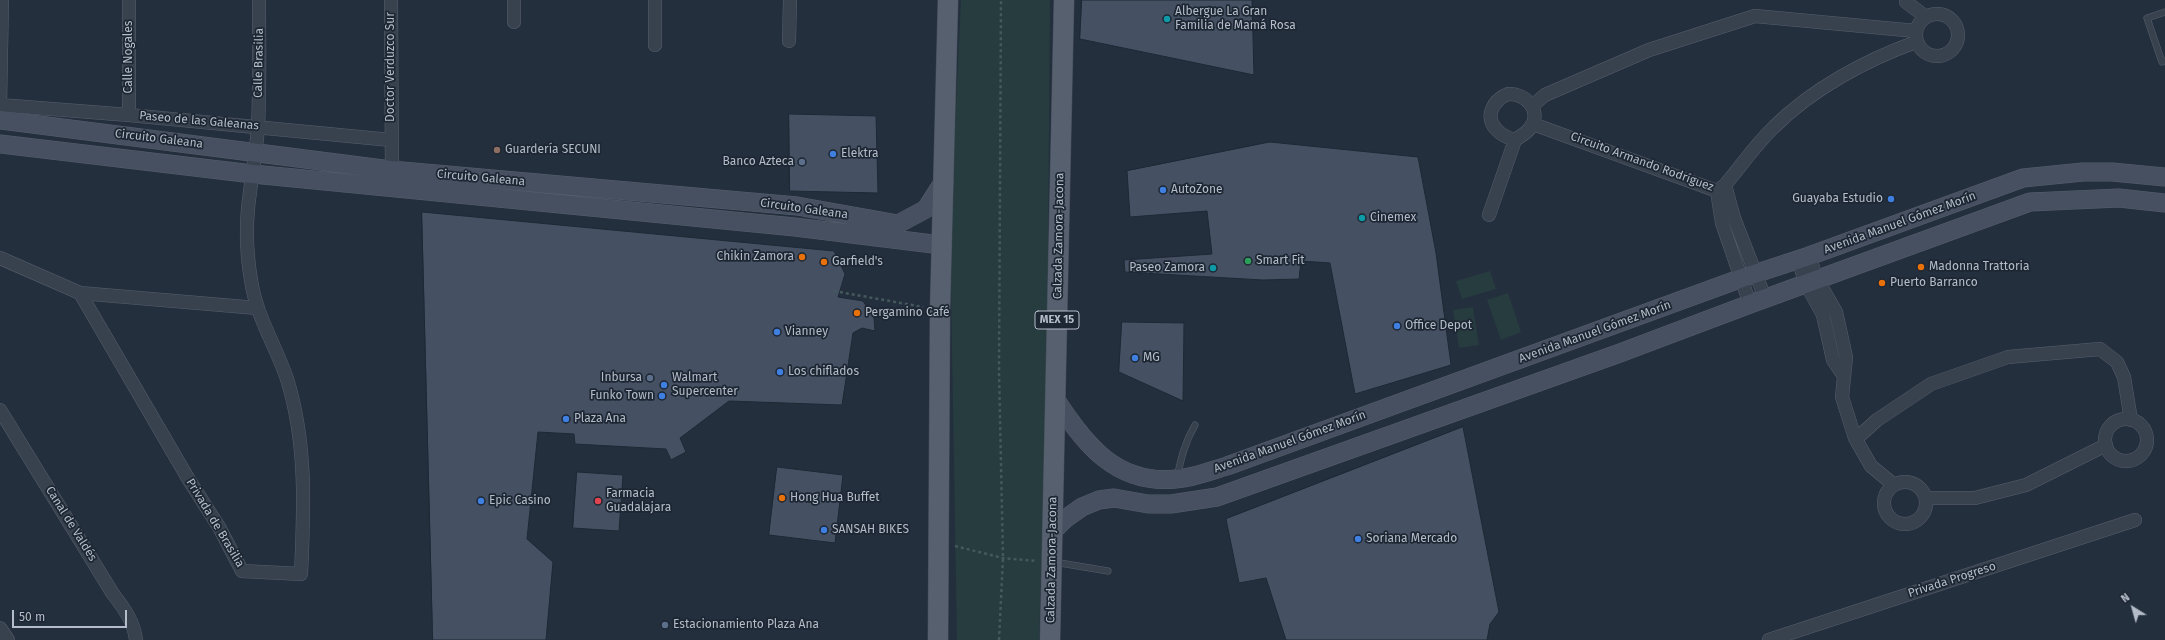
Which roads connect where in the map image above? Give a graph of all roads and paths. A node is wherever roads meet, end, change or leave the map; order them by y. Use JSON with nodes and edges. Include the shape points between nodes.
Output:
{"nodes":[{"id":1,"x":2,"y":0,"type":"edge"},
{"id":2,"x":129,"y":0,"type":"edge"},
{"id":3,"x":259,"y":0,"type":"edge"},
{"id":4,"x":391,"y":0,"type":"edge"},
{"id":5,"x":514,"y":0,"type":"edge"},
{"id":6,"x":655,"y":0,"type":"edge"},
{"id":7,"x":790,"y":0,"type":"edge"},
{"id":8,"x":948,"y":0,"type":"edge"},
{"id":9,"x":1001,"y":0,"type":"edge"},
{"id":10,"x":1064,"y":0,"type":"edge"},
{"id":11,"x":1906,"y":0,"type":"edge"},
{"id":12,"x":2165,"y":12,"type":"edge"},
{"id":13,"x":1926,"y":17,"type":"junction"},
{"id":14,"x":514,"y":22,"type":"dead end"},
{"id":15,"x":1916,"y":36,"type":"junction"},
{"id":16,"x":789,"y":41,"type":"dead end"},
{"id":17,"x":655,"y":45,"type":"dead end"},
{"id":18,"x":2165,"y":61,"type":"edge"},
{"id":19,"x":0,"y":105,"type":"edge"},
{"id":20,"x":1532,"y":106,"type":"junction"},
{"id":21,"x":129,"y":115,"type":"junction"},
{"id":22,"x":0,"y":120,"type":"edge"},
{"id":23,"x":1533,"y":124,"type":"junction"},
{"id":24,"x":258,"y":127,"type":"junction"},
{"id":25,"x":391,"y":137,"type":"junction"},
{"id":26,"x":1515,"y":140,"type":"junction"},
{"id":27,"x":0,"y":144,"type":"edge"},
{"id":28,"x":255,"y":151,"type":"junction"},
{"id":29,"x":391,"y":170,"type":"junction"},
{"id":30,"x":2083,"y":172,"type":"junction"},
{"id":31,"x":253,"y":174,"type":"junction"},
{"id":32,"x":2165,"y":177,"type":"edge"},
{"id":33,"x":944,"y":181,"type":"junction"},
{"id":34,"x":392,"y":188,"type":"junction"},
{"id":35,"x":1721,"y":188,"type":"junction"},
{"id":36,"x":2084,"y":198,"type":"junction"},
{"id":37,"x":2165,"y":203,"type":"edge"},
{"id":38,"x":797,"y":206,"type":"junction"},
{"id":39,"x":1489,"y":216,"type":"dead end"},
{"id":40,"x":795,"y":227,"type":"junction"},
{"id":41,"x":941,"y":245,"type":"junction"},
{"id":42,"x":0,"y":258,"type":"edge"},
{"id":43,"x":1804,"y":258,"type":"junction"},
{"id":44,"x":1749,"y":275,"type":"junction"},
{"id":45,"x":1812,"y":281,"type":"junction"},
{"id":46,"x":834,"y":291,"type":"dead end"},
{"id":47,"x":80,"y":293,"type":"junction"},
{"id":48,"x":1758,"y":301,"type":"junction"},
{"id":49,"x":257,"y":308,"type":"junction"},
{"id":50,"x":940,"y":310,"type":"junction"},
{"id":51,"x":1056,"y":400,"type":"junction"},
{"id":52,"x":0,"y":410,"type":"edge"},
{"id":53,"x":2131,"y":420,"type":"junction"},
{"id":54,"x":1195,"y":425,"type":"dead end"},
{"id":55,"x":1856,"y":439,"type":"junction"},
{"id":56,"x":2106,"y":445,"type":"junction"},
{"id":57,"x":1177,"y":479,"type":"junction"},
{"id":58,"x":1894,"y":485,"type":"junction"},
{"id":59,"x":1926,"y":498,"type":"junction"},
{"id":60,"x":2135,"y":520,"type":"dead end"},
{"id":61,"x":1053,"y":531,"type":"junction"},
{"id":62,"x":939,"y":542,"type":"junction"},
{"id":63,"x":1003,"y":558,"type":"junction"},
{"id":64,"x":1052,"y":562,"type":"junction"},
{"id":65,"x":1108,"y":571,"type":"dead end"},
{"id":66,"x":0,"y":628,"type":"edge"},
{"id":67,"x":8,"y":640,"type":"edge"},
{"id":68,"x":136,"y":640,"type":"edge"},
{"id":69,"x":938,"y":640,"type":"edge"},
{"id":70,"x":999,"y":640,"type":"edge"},
{"id":71,"x":1050,"y":640,"type":"edge"},
{"id":72,"x":1770,"y":640,"type":"edge"}],
"edges":[{"from":1,"to":19,"type":"street"},
{"from":2,"to":21,"type":"street","name":"Calle Nogales"},
{"from":3,"to":24,"type":"street","name":"Calle Brasilia"},
{"from":4,"to":25,"type":"street","name":"Doctor Verduzco Sur"},
{"from":5,"to":14,"type":"street"},
{"from":6,"to":17,"type":"street"},
{"from":7,"to":16,"type":"street"},
{"from":8,"to":33,"type":"main road"},
{"from":9,"to":63,"type":"path","via":[[999,371]]},
{"from":10,"to":51,"type":"main road","name":"Calzada Zamora-Jacona","number":"MEX 15"},
{"from":11,"to":13,"type":"street"},
{"from":12,"to":18,"type":"lane","via":[[2147,18],[2162,62]]},
{"from":13,"to":15,"type":"street"},
{"from":13,"to":15,"type":"street","via":[[1939,14],[1952,20],[1958,32],[1956,46],[1945,55],[1931,56],[1920,48]]},
{"from":15,"to":20,"type":"street","via":[[1755,16],[1649,50],[1545,95]]},
{"from":15,"to":35,"type":"street","name":"Circuito Armando Rodríguez","via":[[1827,84],[1774,127]]},
{"from":19,"to":21,"type":"street","name":"Paseo de las Galeanas"},
{"from":20,"to":23,"type":"street"},
{"from":20,"to":26,"type":"street","via":[[1528,100],[1515,94],[1502,96],[1492,107],[1490,114],[1494,128]]},
{"from":21,"to":24,"type":"street","name":"Paseo de las Galeanas"},
{"from":22,"to":28,"type":"street","name":"Circuito Galeana"},
{"from":23,"to":26,"type":"street"},
{"from":23,"to":35,"type":"street","name":"Circuito Armando Rodríguez"},
{"from":24,"to":25,"type":"street","name":"Paseo de las Galeanas"},
{"from":24,"to":28,"type":"street","name":"Calle Brasilia"},
{"from":25,"to":29,"type":"street","name":"Doctor Verduzco Sur"},
{"from":26,"to":39,"type":"street"},
{"from":27,"to":31,"type":"street","name":"Circuito Galeana"},
{"from":28,"to":29,"type":"street","name":"Circuito Galeana"},
{"from":28,"to":31,"type":"street","name":"Privada de Brasilia"},
{"from":29,"to":34,"type":"street","name":"Doctor Verduzco Sur"},
{"from":29,"to":38,"type":"street","name":"Circuito Galeana"},
{"from":30,"to":32,"type":"street","name":"Avenida Manuel Gómez Morín"},
{"from":30,"to":36,"type":"street"},
{"from":30,"to":43,"type":"street","name":"Avenida Manuel Gómez Morín","via":[[2023,178]]},
{"from":31,"to":34,"type":"street","name":"Circuito Galeana"},
{"from":31,"to":49,"type":"street","name":"Privada de Brasilia","via":[[248,209],[248,246],[251,281]]},
{"from":33,"to":38,"type":"street","name":"Circuito Galeana","via":[[926,209],[898,224]]},
{"from":33,"to":41,"type":"main road"},
{"from":34,"to":40,"type":"street","name":"Circuito Galeana"},
{"from":35,"to":44,"type":"street","via":[[1734,218]]},
{"from":36,"to":37,"type":"street","name":"Avenida Manuel Gómez Morín","via":[[2119,198]]},
{"from":36,"to":45,"type":"street","name":"Avenida Manuel Gómez Morín","via":[[2030,202]]},
{"from":38,"to":40,"type":"street"},
{"from":40,"to":41,"type":"street","name":"Circuito Galeana"},
{"from":41,"to":50,"type":"main road"},
{"from":42,"to":47,"type":"street"},
{"from":43,"to":44,"type":"street","name":"Avenida Manuel Gómez Morín"},
{"from":43,"to":45,"type":"street"},
{"from":44,"to":48,"type":"street"},
{"from":44,"to":57,"type":"street","name":"Avenida Manuel Gómez Morín","via":[[1233,464]]},
{"from":45,"to":48,"type":"street","name":"Avenida Manuel Gómez Morín"},
{"from":45,"to":55,"type":"street","via":[[1833,360],[1844,376],[1842,397]]},
{"from":46,"to":50,"type":"path"},
{"from":47,"to":49,"type":"street"},
{"from":47,"to":49,"type":"street","name":"Privada de Brasilia","via":[[219,527],[242,571],[301,574],[304,491],[302,449],[286,379]]},
{"from":48,"to":61,"type":"street","name":"Avenida Manuel Gómez Morín","via":[[1217,497],[1171,504],[1148,504],[1114,498],[1099,500],[1082,507]]},
{"from":50,"to":62,"type":"main road"},
{"from":51,"to":57,"type":"street","name":"Avenida Manuel Gómez Morín","via":[[1084,440],[1104,458],[1128,474],[1151,480]]},
{"from":51,"to":61,"type":"main road","name":"Calzada Zamora-Jacona","number":"MEX 15"},
{"from":52,"to":68,"type":"street","name":"Canal de Valdés","via":[[113,594],[127,612]]},
{"from":53,"to":55,"type":"street","via":[[2124,377],[2117,362],[2100,349],[2008,357],[1931,384],[1878,420]]},
{"from":53,"to":56,"type":"street","via":[[2124,419],[2111,425],[2105,438]]},
{"from":53,"to":56,"type":"street","via":[[2137,422],[2145,432],[2146,446],[2143,452],[2132,460],[2119,460]]},
{"from":54,"to":57,"type":"lane","via":[[1181,454]]},
{"from":55,"to":58,"type":"street","via":[[1871,466]]},
{"from":56,"to":59,"type":"street","via":[[2026,485],[1975,498]]},
{"from":58,"to":59,"type":"street","via":[[1905,482],[1916,484]]},
{"from":58,"to":59,"type":"street","via":[[1886,495],[1885,508],[1897,522],[1904,524],[1916,521],[1925,511]]},
{"from":60,"to":72,"type":"street","name":"Privada Progreso"},
{"from":61,"to":64,"type":"main road","name":"Calzada Zamora-Jacona","number":"MEX 15"},
{"from":62,"to":63,"type":"path"},
{"from":62,"to":69,"type":"main road"},
{"from":63,"to":64,"type":"path"},
{"from":63,"to":70,"type":"path"},
{"from":64,"to":65,"type":"lane"},
{"from":64,"to":71,"type":"main road","name":"Calzada Zamora-Jacona","number":"MEX 15"},
{"from":66,"to":67,"type":"street"}]}
